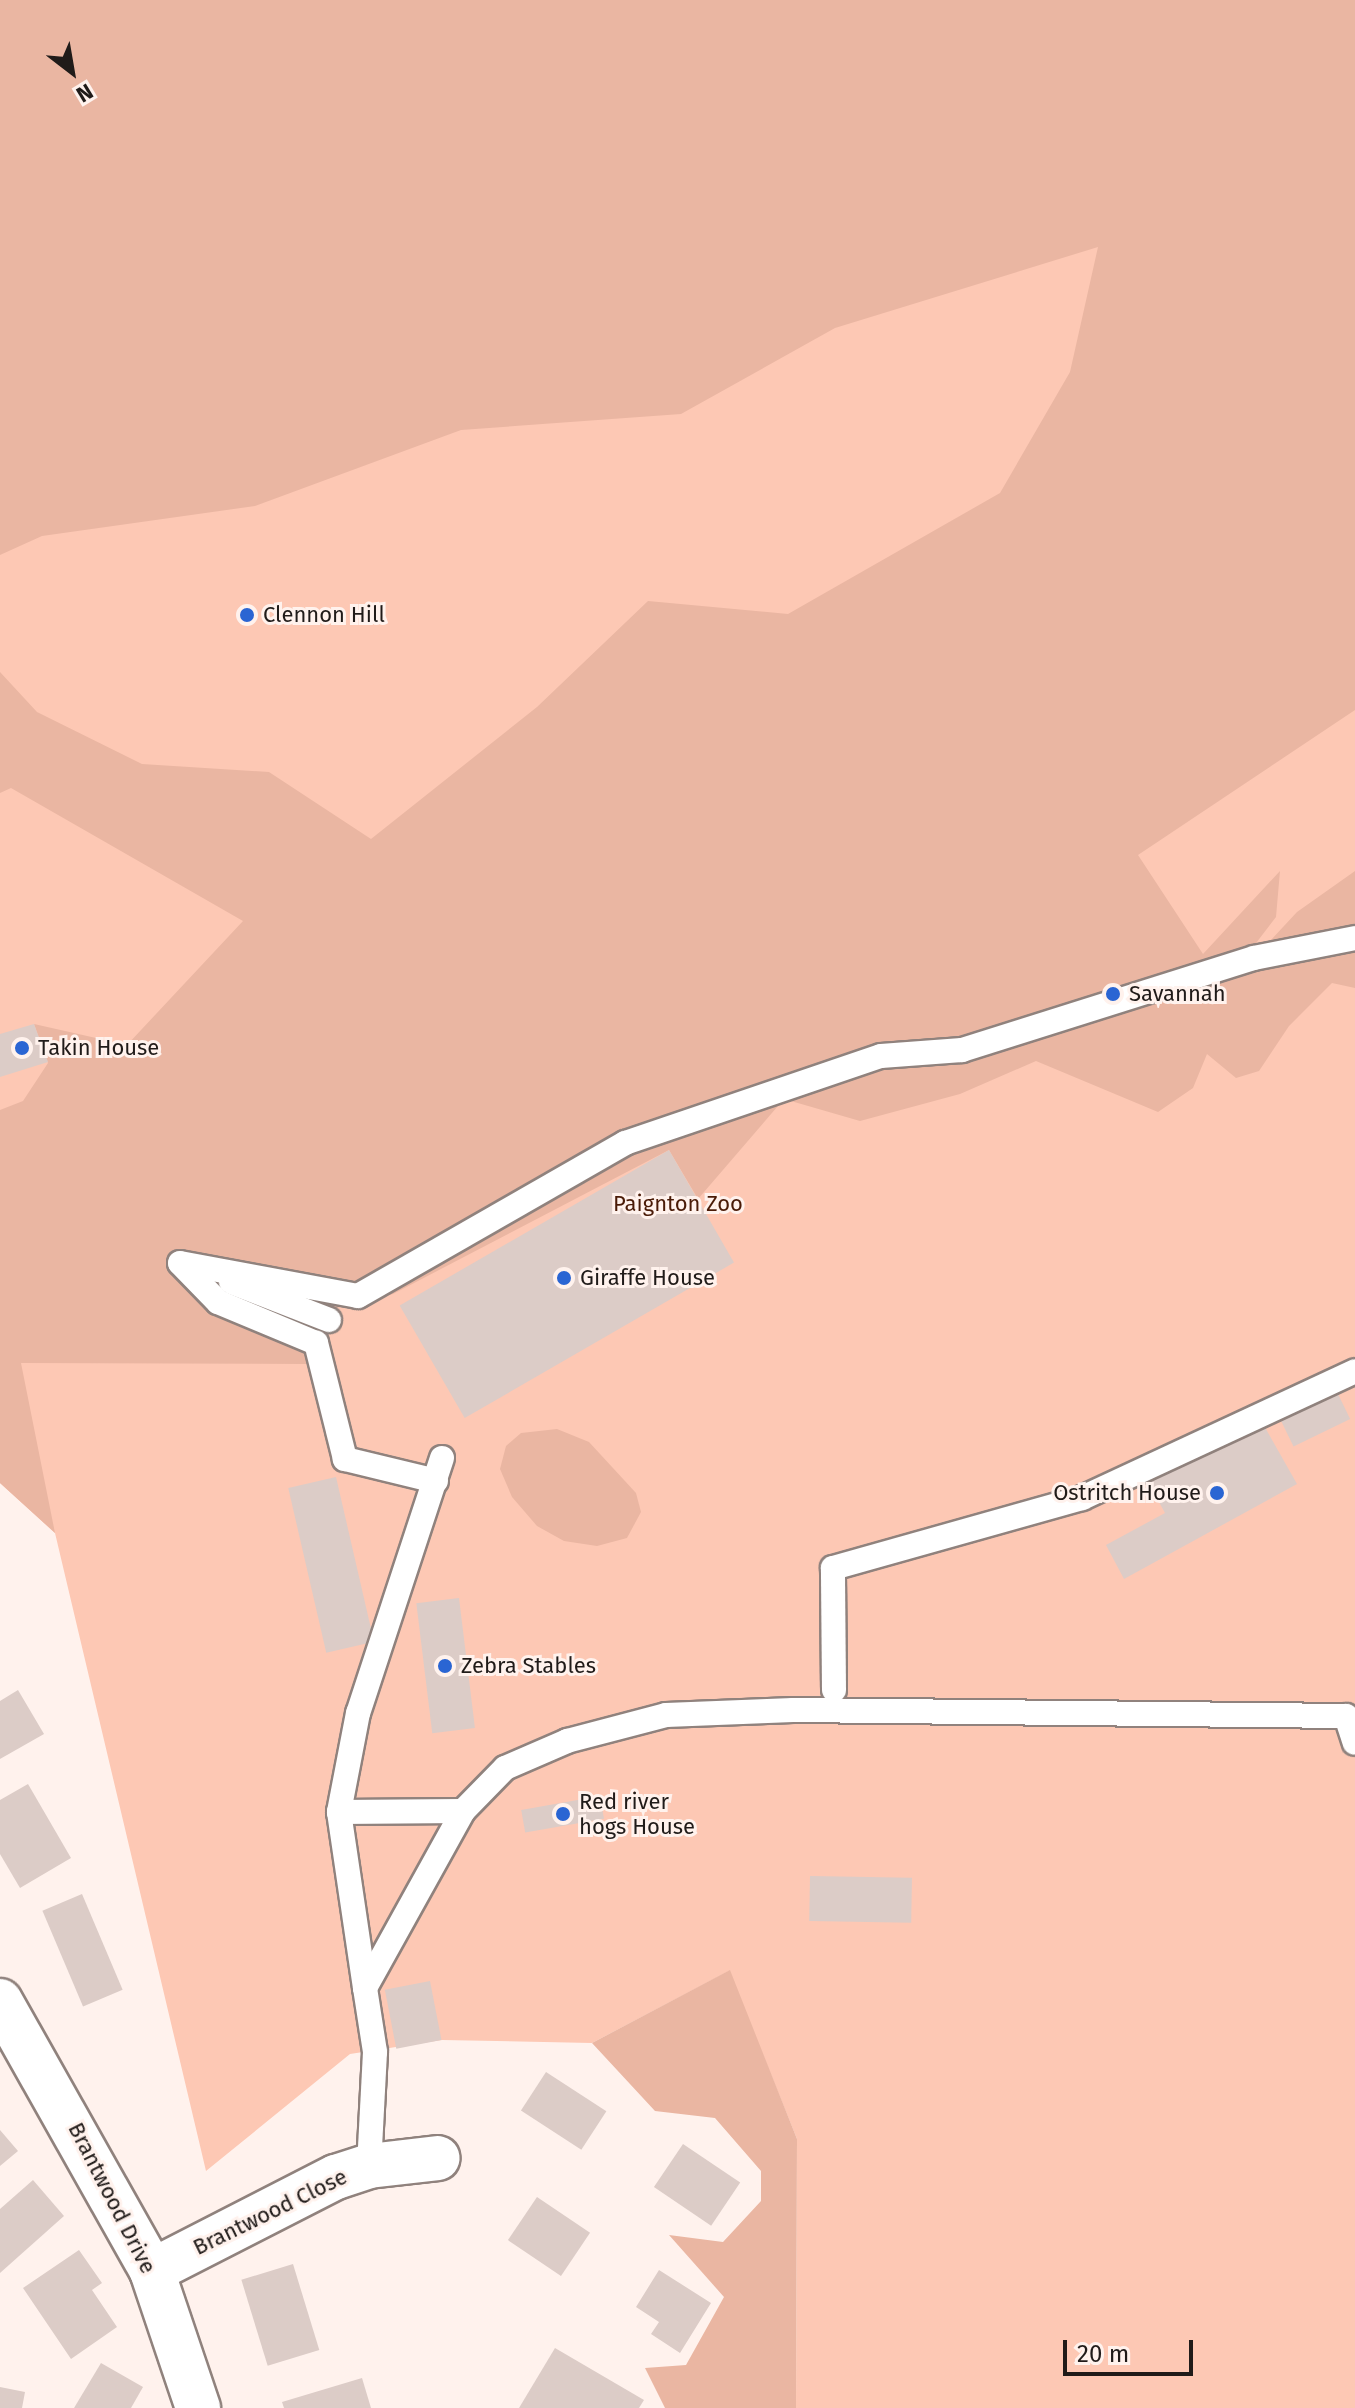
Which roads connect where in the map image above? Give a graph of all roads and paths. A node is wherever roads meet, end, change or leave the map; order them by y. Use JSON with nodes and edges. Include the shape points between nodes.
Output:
{"nodes":[{"id":1,"x":1355,"y":938,"type":"edge"},
{"id":2,"x":180,"y":1263,"type":"junction"},
{"id":3,"x":329,"y":1320,"type":"dead end"},
{"id":4,"x":1355,"y":1371,"type":"edge"},
{"id":5,"x":834,"y":1690,"type":"dead end"},
{"id":6,"x":1350,"y":1714,"type":"edge"},
{"id":7,"x":1355,"y":1743,"type":"edge"},
{"id":8,"x":463,"y":1811,"type":"junction"},
{"id":9,"x":339,"y":1812,"type":"junction"},
{"id":10,"x":365,"y":1988,"type":"junction"},
{"id":11,"x":0,"y":2001,"type":"edge"},
{"id":12,"x":438,"y":2158,"type":"dead end"},
{"id":13,"x":369,"y":2166,"type":"junction"},
{"id":14,"x":152,"y":2271,"type":"junction"},
{"id":15,"x":198,"y":2408,"type":"edge"}],
"edges":[{"from":1,"to":2,"type":"lane","via":[[1254,958],[962,1050],[881,1056],[625,1143],[358,1296]]},
{"from":2,"to":3,"type":"lane"},
{"from":2,"to":9,"type":"lane","via":[[218,1302],[316,1343],[345,1459],[439,1470],[358,1713]]},
{"from":4,"to":5,"type":"lane","via":[[1082,1498],[833,1568]]},
{"from":6,"to":7,"type":"lane"},
{"from":6,"to":8,"type":"lane","via":[[793,1710],[666,1715],[567,1741],[505,1768]]},
{"from":8,"to":9,"type":"lane"},
{"from":8,"to":10,"type":"lane"},
{"from":9,"to":10,"type":"lane"},
{"from":10,"to":13,"type":"lane","via":[[375,2052]]},
{"from":11,"to":14,"type":"street","name":"Brantwood Drive"},
{"from":12,"to":13,"type":"street","name":"Brantwood Close"},
{"from":13,"to":14,"type":"street","name":"Brantwood Close","via":[[261,2211]]},
{"from":14,"to":15,"type":"street","name":"Brantwood Drive"}]}
